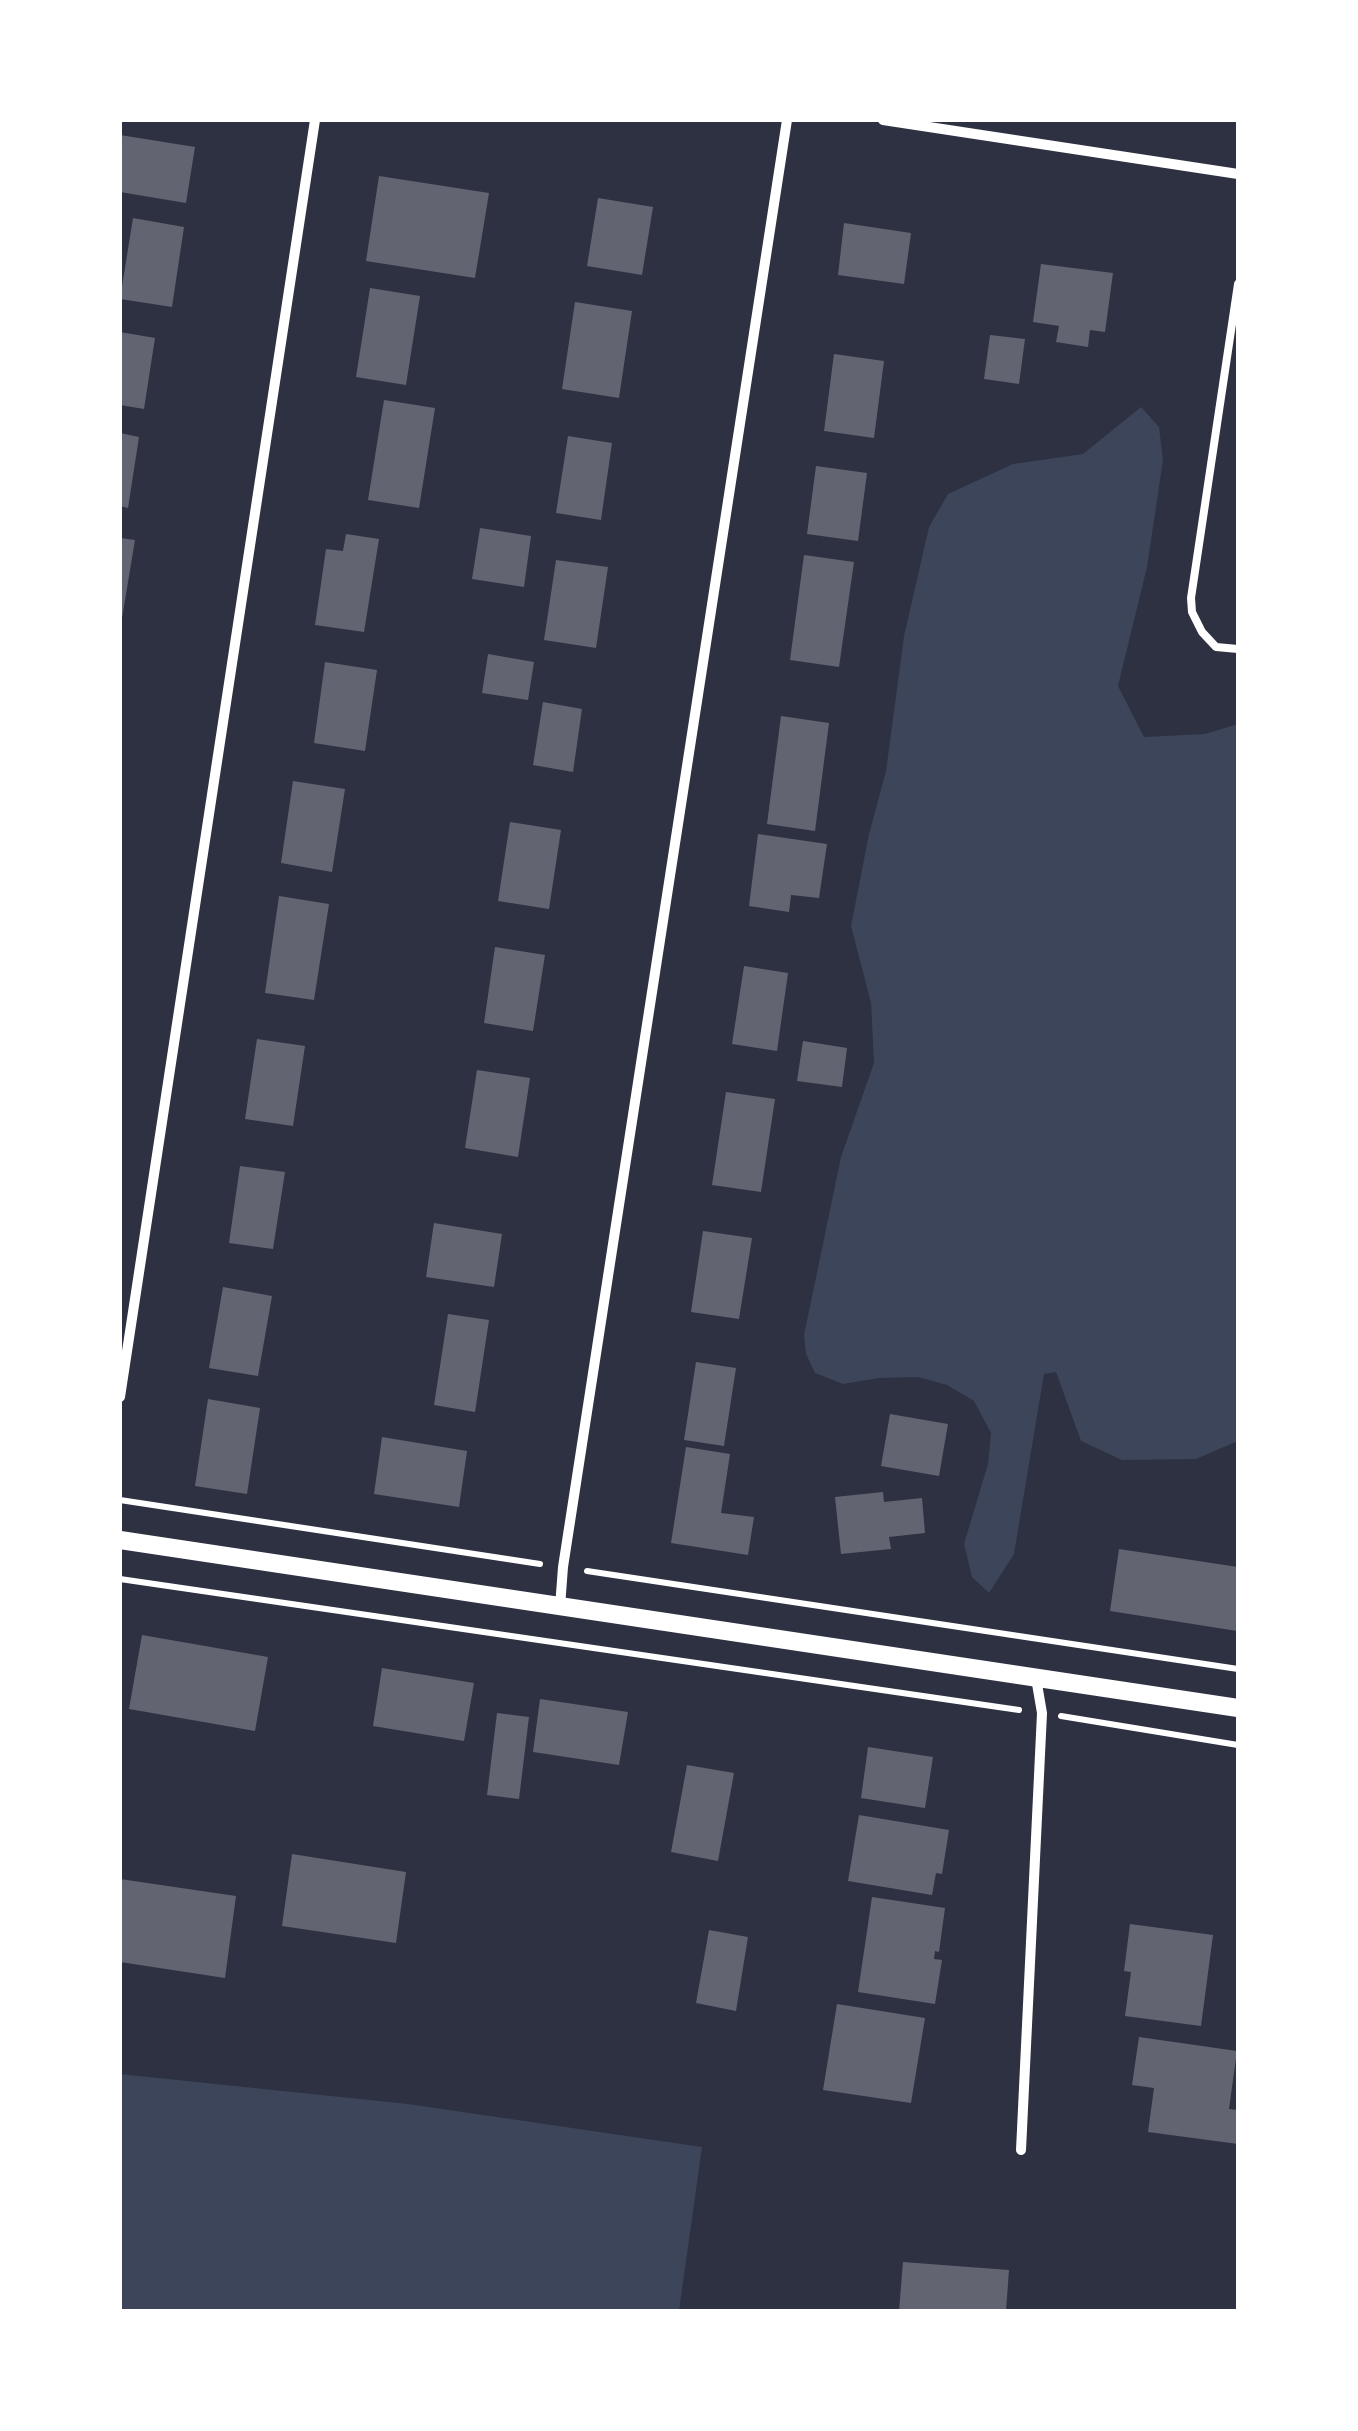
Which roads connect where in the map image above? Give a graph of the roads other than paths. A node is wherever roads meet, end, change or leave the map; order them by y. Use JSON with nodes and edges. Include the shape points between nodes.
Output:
{"nodes":[{"id":1,"x":314,"y":120,"type":"edge"},
{"id":2,"x":787,"y":120,"type":"edge"},
{"id":3,"x":883,"y":120,"type":"edge"},
{"id":4,"x":1238,"y":174,"type":"edge"},
{"id":5,"x":1238,"y":284,"type":"edge"},
{"id":6,"x":1238,"y":650,"type":"edge"},
{"id":7,"x":120,"y":1397,"type":"edge"},
{"id":8,"x":120,"y":1540,"type":"edge"},
{"id":9,"x":560,"y":1608,"type":"junction"},
{"id":10,"x":1036,"y":1678,"type":"junction"},
{"id":11,"x":1238,"y":1708,"type":"edge"},
{"id":12,"x":1021,"y":2150,"type":"dead end"}],
"edges":[{"from":1,"to":7,"type":"street"},
{"from":2,"to":9,"type":"street"},
{"from":3,"to":4,"type":"street"},
{"from":5,"to":6,"type":"lane","via":[[1191,598],[1202,632],[1216,647]]},
{"from":8,"to":9,"type":"street"},
{"from":9,"to":10,"type":"street"},
{"from":10,"to":11,"type":"street"},
{"from":10,"to":12,"type":"street","via":[[1042,1713]]}]}
